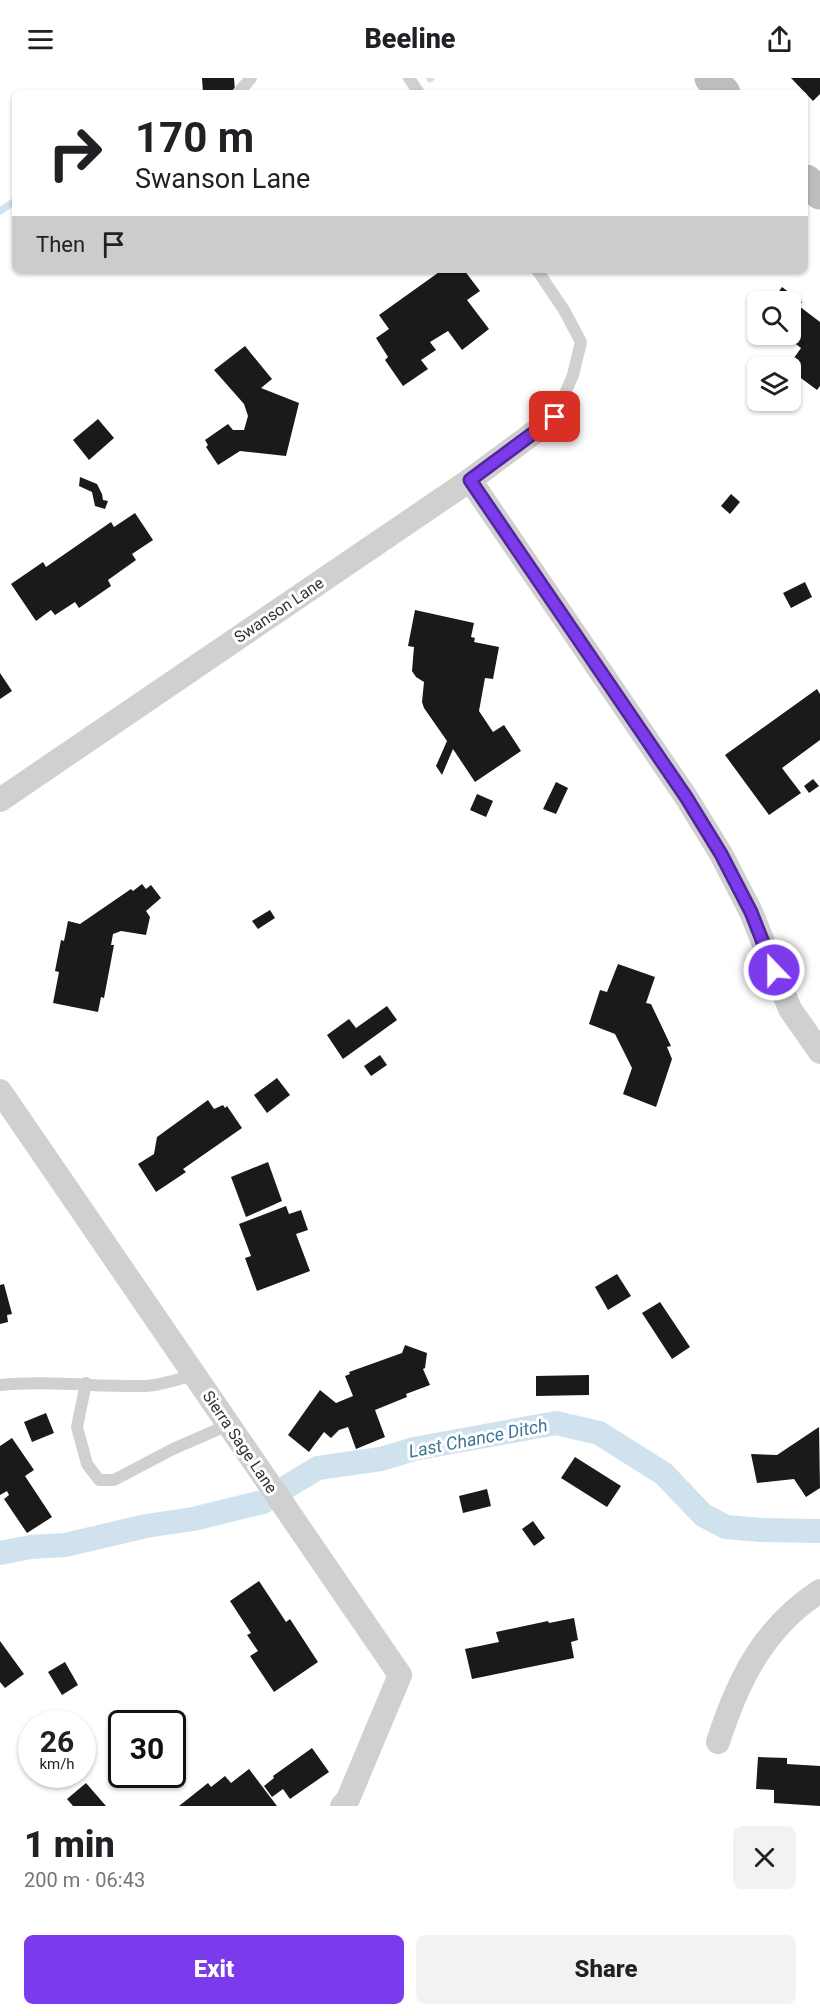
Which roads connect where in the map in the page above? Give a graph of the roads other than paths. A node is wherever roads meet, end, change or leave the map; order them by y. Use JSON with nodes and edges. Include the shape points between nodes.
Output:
{"nodes":[{"id":1,"x":251,"y":78,"type":"edge"},
{"id":2,"x":711,"y":78,"type":"edge"},
{"id":3,"x":241,"y":90,"type":"edge"},
{"id":4,"x":721,"y":90,"type":"edge"},
{"id":5,"x":808,"y":182,"type":"edge"},
{"id":6,"x":820,"y":193,"type":"edge"},
{"id":7,"x":539,"y":273,"type":"edge"},
{"id":8,"x":555,"y":417,"type":"joint"},
{"id":9,"x":470,"y":480,"type":"junction"},
{"id":10,"x":0,"y":800,"type":"edge"},
{"id":11,"x":820,"y":1052,"type":"edge"},
{"id":12,"x":0,"y":1091,"type":"edge"},
{"id":13,"x":194,"y":1375,"type":"junction"},
{"id":14,"x":86,"y":1383,"type":"junction"},
{"id":15,"x":0,"y":1385,"type":"edge"},
{"id":16,"x":228,"y":1425,"type":"junction"},
{"id":17,"x":820,"y":1591,"type":"edge"},
{"id":18,"x":718,"y":1742,"type":"dead end"},
{"id":19,"x":342,"y":1806,"type":"edge"}],
"edges":[{"from":1,"to":3,"type":"lane"},
{"from":2,"to":4,"type":"street"},
{"from":5,"to":6,"type":"street"},
{"from":7,"to":8,"type":"lane","via":[[581,342],[573,375]]},
{"from":8,"to":9,"type":"street","name":"Swanson Lane"},
{"from":9,"to":10,"type":"street","name":"Swanson Lane"},
{"from":9,"to":11,"type":"street","via":[[721,854],[751,912],[790,1009]]},
{"from":12,"to":13,"type":"street","name":"Sierra Sage Lane"},
{"from":13,"to":14,"type":"lane","via":[[146,1386]]},
{"from":13,"to":16,"type":"street","name":"Sierra Sage Lane"},
{"from":14,"to":15,"type":"lane"},
{"from":14,"to":16,"type":"lane","via":[[77,1427],[87,1464],[99,1480],[114,1480]]},
{"from":16,"to":19,"type":"street","name":"Sierra Sage Lane","via":[[400,1675]]},
{"from":17,"to":18,"type":"street","via":[[781,1622],[754,1657]]}]}
